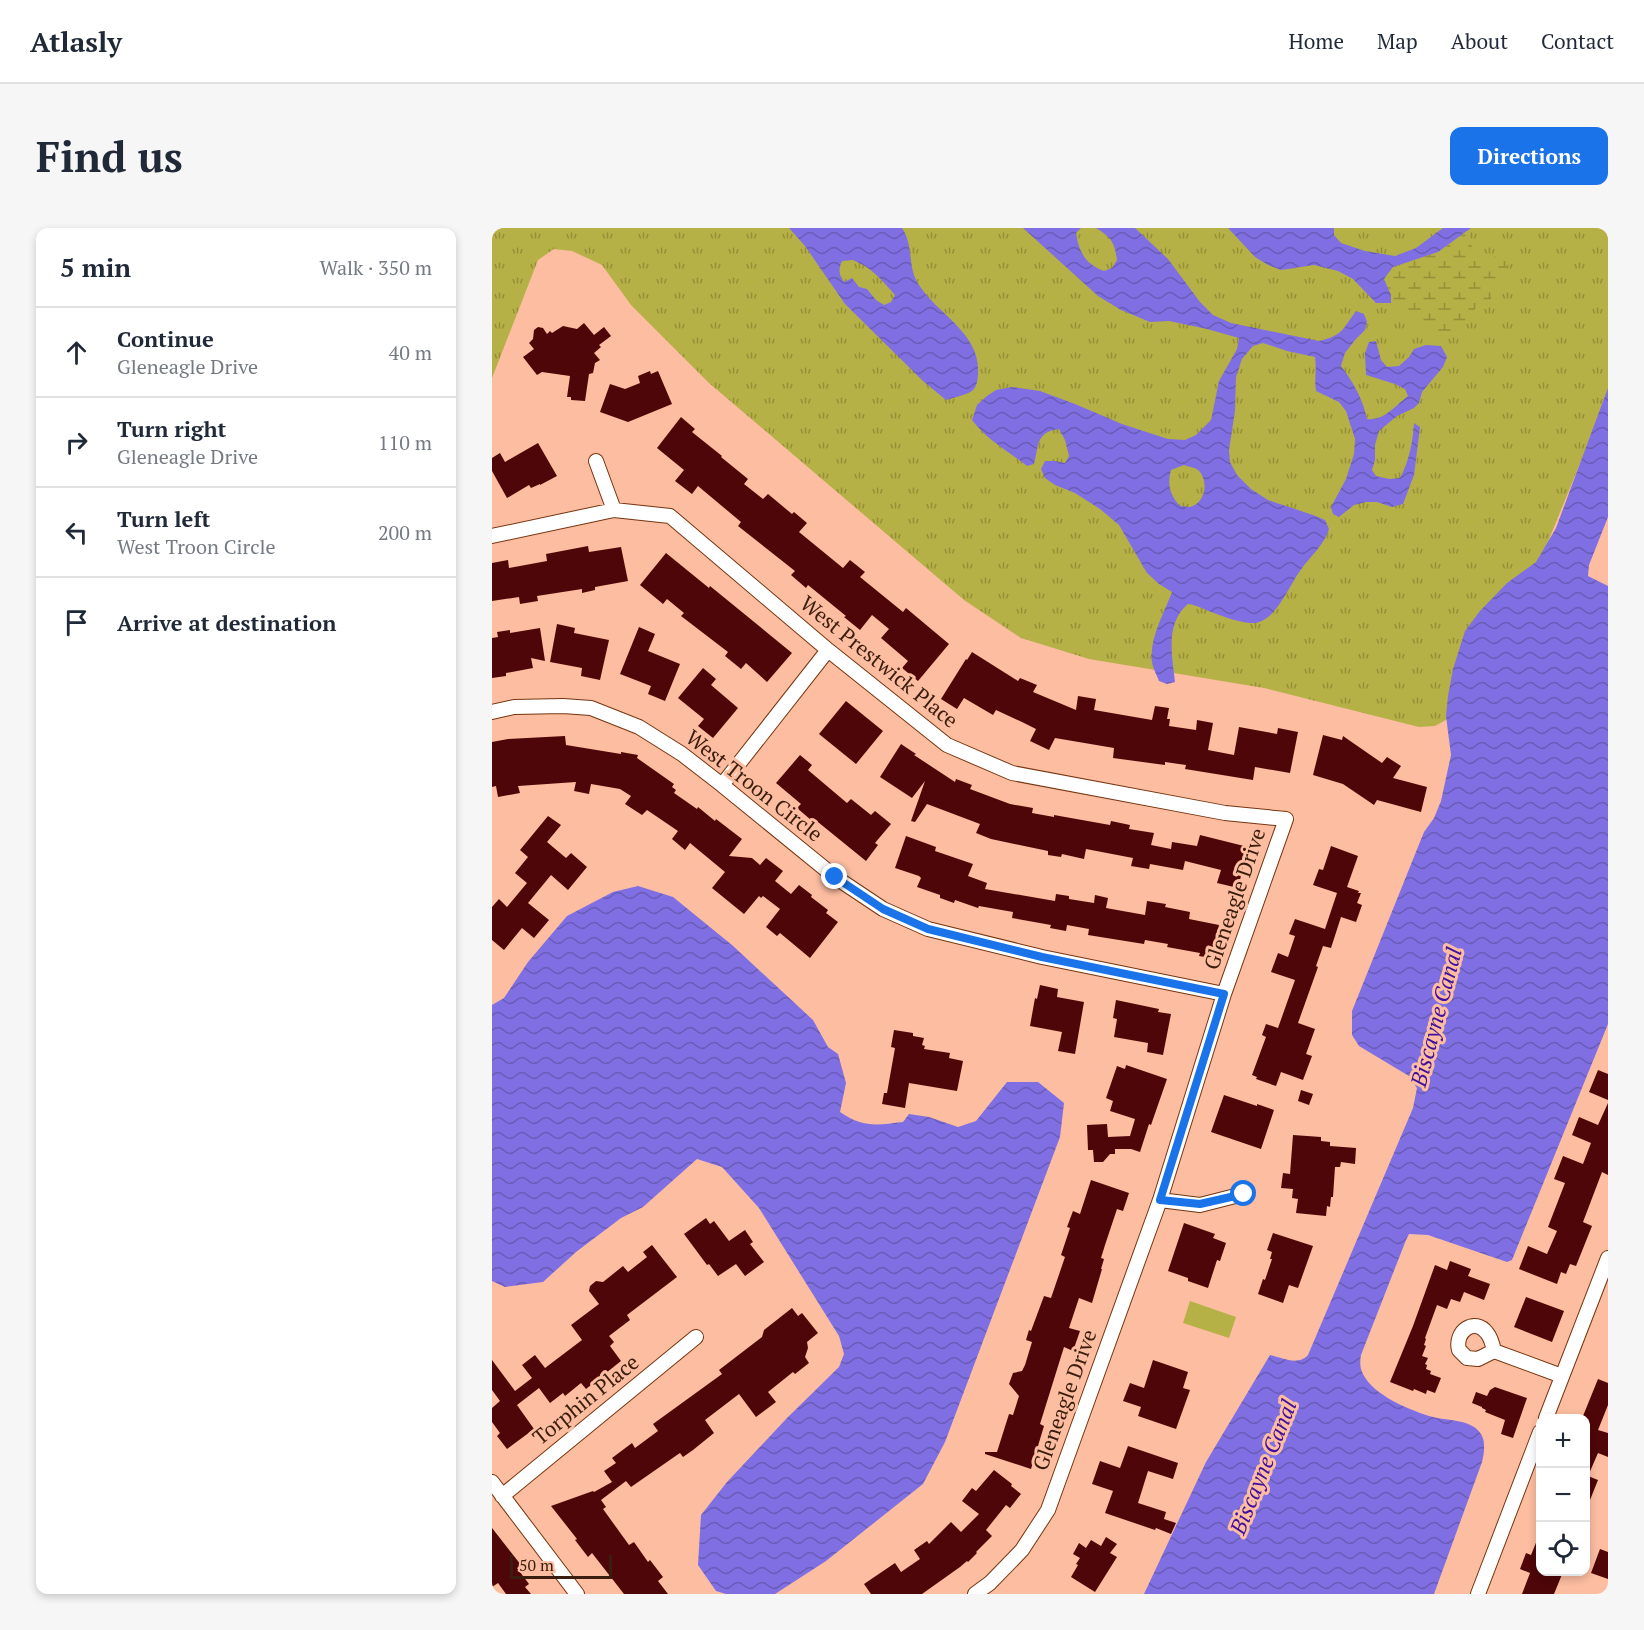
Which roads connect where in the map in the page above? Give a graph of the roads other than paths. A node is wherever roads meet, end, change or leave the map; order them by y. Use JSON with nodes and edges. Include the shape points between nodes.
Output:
{"nodes":[{"id":1,"x":596,"y":461,"type":"dead end"},
{"id":2,"x":614,"y":510,"type":"junction"},
{"id":3,"x":492,"y":536,"type":"edge"},
{"id":4,"x":828,"y":650,"type":"junction"},
{"id":5,"x":492,"y":712,"type":"edge"},
{"id":6,"x":722,"y":785,"type":"junction"},
{"id":7,"x":1286,"y":819,"type":"joint"},
{"id":8,"x":1224,"y":994,"type":"junction"},
{"id":9,"x":1244,"y":1194,"type":"dead end"},
{"id":10,"x":1160,"y":1200,"type":"junction"},
{"id":11,"x":1608,"y":1258,"type":"edge"},
{"id":12,"x":696,"y":1337,"type":"dead end"},
{"id":13,"x":1494,"y":1352,"type":"dead end"},
{"id":14,"x":1562,"y":1376,"type":"junction"},
{"id":15,"x":1548,"y":1414,"type":"edge"},
{"id":16,"x":1536,"y":1442,"type":"edge"},
{"id":17,"x":492,"y":1482,"type":"edge"},
{"id":18,"x":502,"y":1496,"type":"junction"},
{"id":19,"x":577,"y":1594,"type":"edge"},
{"id":20,"x":975,"y":1594,"type":"edge"},
{"id":21,"x":1478,"y":1594,"type":"edge"}],
"edges":[{"from":1,"to":2,"type":"street"},
{"from":2,"to":3,"type":"street","name":"West Prestwick Place"},
{"from":2,"to":4,"type":"street","name":"West Prestwick Place","via":[[670,516]]},
{"from":4,"to":6,"type":"street"},
{"from":4,"to":7,"type":"street","name":"West Prestwick Place","via":[[946,745],[1012,772],[1225,813]]},
{"from":5,"to":6,"type":"street","name":"West Troon Circle","via":[[524,707],[591,708],[639,727]]},
{"from":6,"to":8,"type":"street","name":"West Troon Circle","via":[[835,877],[883,909],[928,929]]},
{"from":7,"to":8,"type":"street","name":"Gleneagle Drive"},
{"from":8,"to":10,"type":"street","name":"Gleneagle Drive"},
{"from":9,"to":10,"type":"street","via":[[1200,1204]]},
{"from":10,"to":20,"type":"street","name":"Gleneagle Drive","via":[[1048,1510],[1022,1550]]},
{"from":11,"to":14,"type":"street"},
{"from":12,"to":18,"type":"street","name":"Torphin Place"},
{"from":13,"to":14,"type":"street"},
{"from":14,"to":15,"type":"street"},
{"from":16,"to":21,"type":"street"},
{"from":17,"to":18,"type":"street"},
{"from":18,"to":19,"type":"street"}]}
